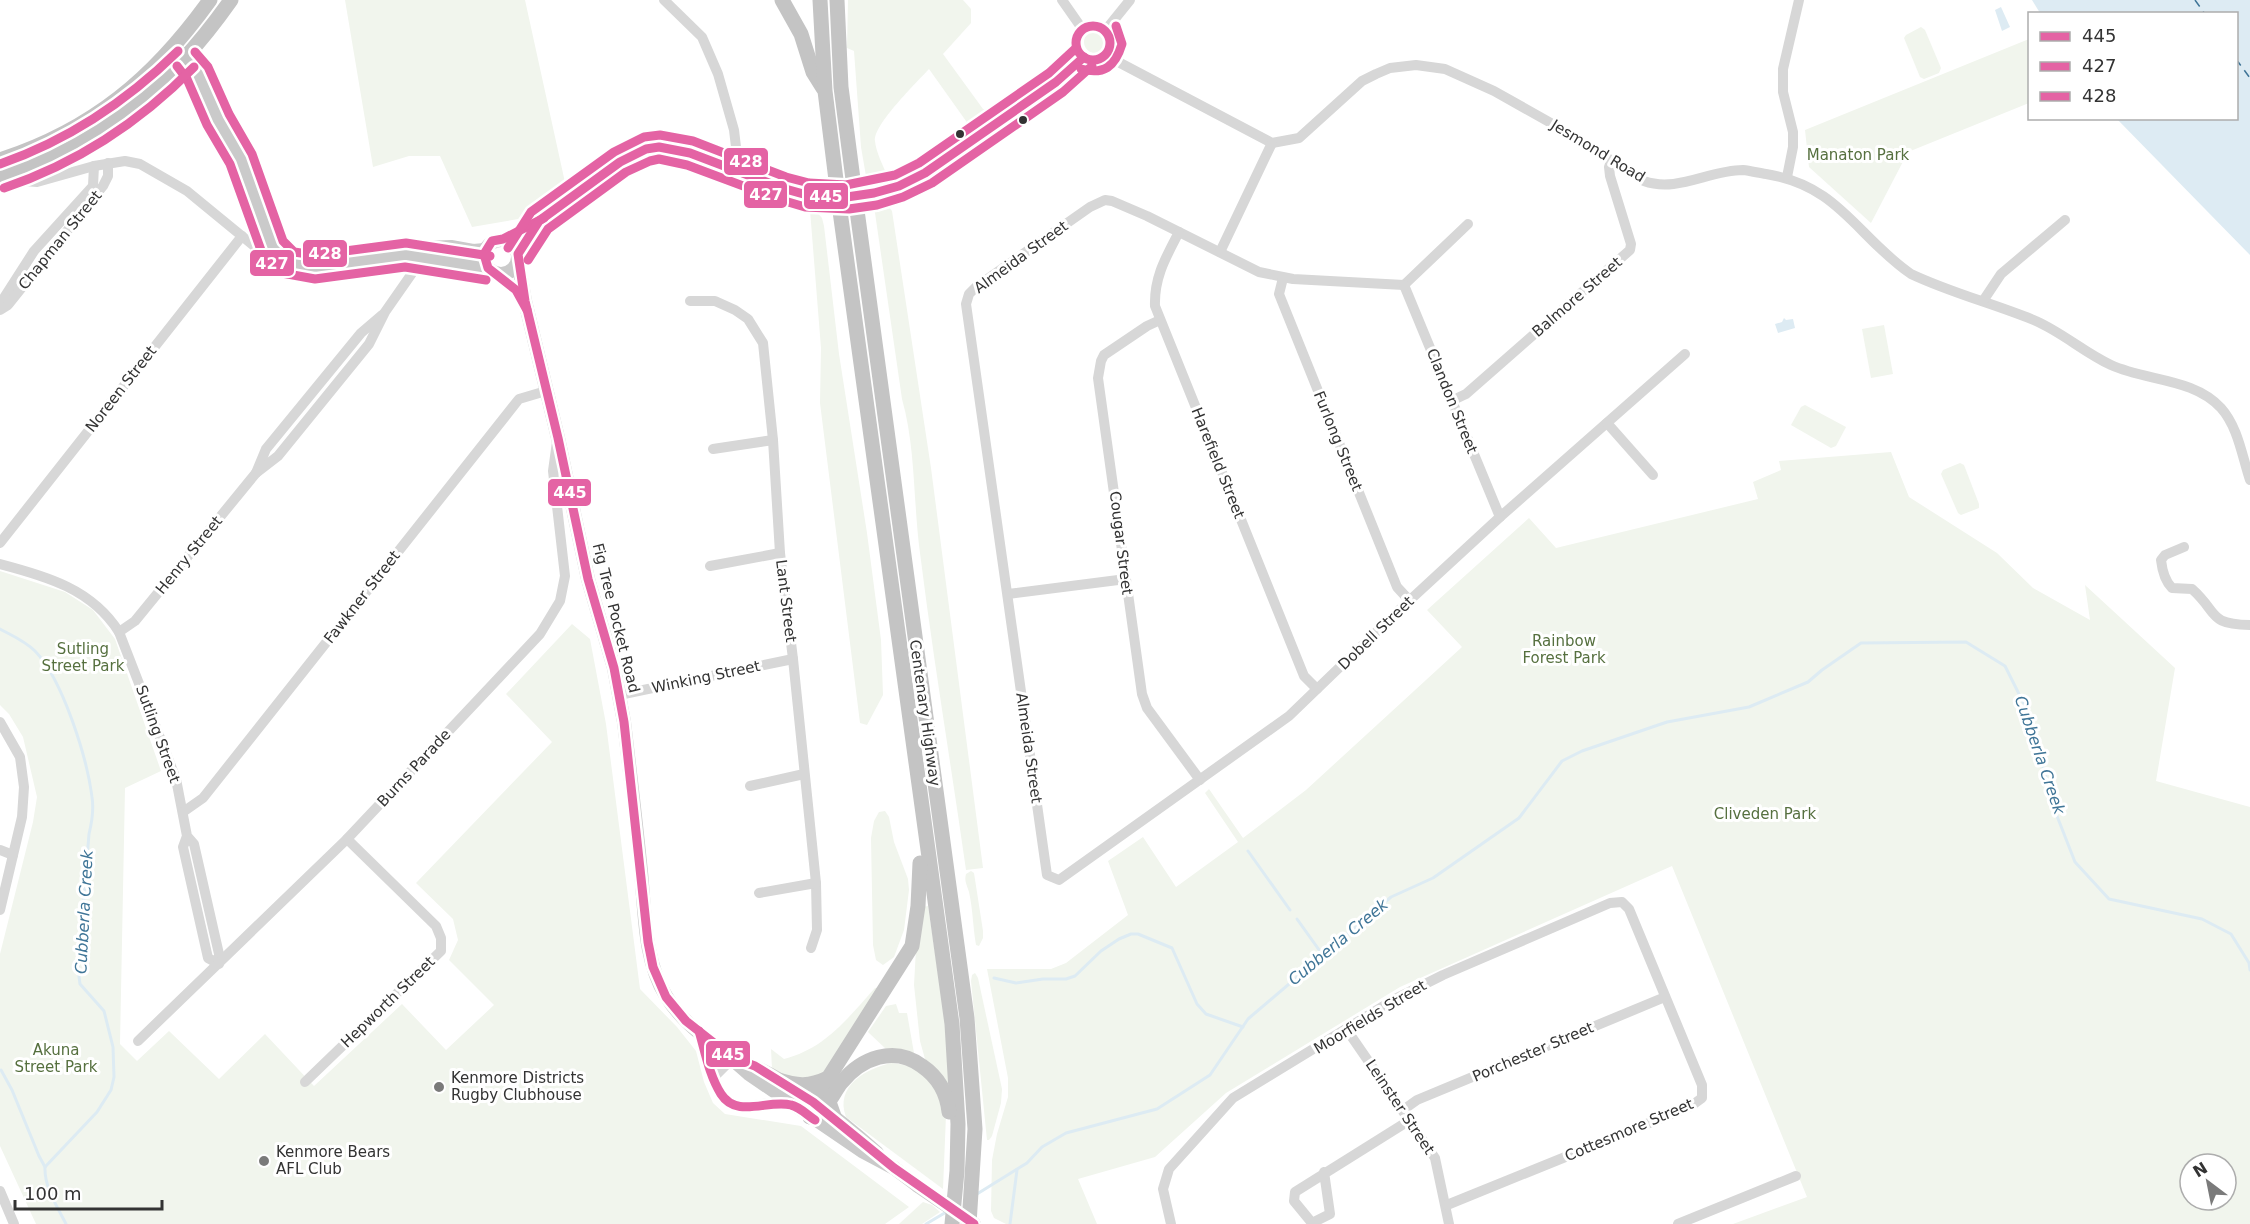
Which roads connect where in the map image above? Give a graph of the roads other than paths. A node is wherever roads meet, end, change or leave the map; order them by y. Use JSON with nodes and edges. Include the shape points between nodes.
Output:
{"nodes":[{"id":1,"x":210,"y":0,"type":"edge"},
{"id":2,"x":231,"y":0,"type":"edge"},
{"id":3,"x":664,"y":0,"type":"edge"},
{"id":4,"x":782,"y":0,"type":"edge"},
{"id":5,"x":820,"y":0,"type":"edge"},
{"id":6,"x":837,"y":0,"type":"edge"},
{"id":7,"x":1062,"y":0,"type":"edge"},
{"id":8,"x":1130,"y":0,"type":"edge"},
{"id":9,"x":1798,"y":0,"type":"edge"},
{"id":10,"x":1083,"y":30,"type":"junction"},
{"id":11,"x":1105,"y":31,"type":"junction"},
{"id":12,"x":174,"y":47,"type":"junction"},
{"id":13,"x":1105,"y":55,"type":"junction"},
{"id":14,"x":1084,"y":57,"type":"junction"},
{"id":15,"x":186,"y":59,"type":"junction"},
{"id":16,"x":825,"y":91,"type":"junction"},
{"id":17,"x":1272,"y":143,"type":"junction"},
{"id":18,"x":0,"y":160,"type":"edge"},
{"id":19,"x":1611,"y":161,"type":"junction"},
{"id":20,"x":108,"y":163,"type":"junction"},
{"id":21,"x":94,"y":166,"type":"junction"},
{"id":22,"x":728,"y":168,"type":"junction"},
{"id":23,"x":6,"y":175,"type":"edge"},
{"id":24,"x":1787,"y":177,"type":"junction"},
{"id":25,"x":854,"y":187,"type":"dead end"},
{"id":26,"x":837,"y":188,"type":"dead end"},
{"id":27,"x":856,"y":203,"type":"dead end"},
{"id":28,"x":839,"y":204,"type":"dead end"},
{"id":29,"x":2065,"y":220,"type":"dead end"},
{"id":30,"x":539,"y":221,"type":"junction"},
{"id":31,"x":1468,"y":224,"type":"dead end"},
{"id":32,"x":1179,"y":232,"type":"junction"},
{"id":33,"x":242,"y":236,"type":"junction"},
{"id":34,"x":503,"y":239,"type":"junction"},
{"id":35,"x":273,"y":248,"type":"junction"},
{"id":36,"x":485,"y":250,"type":"junction"},
{"id":37,"x":1220,"y":252,"type":"junction"},
{"id":38,"x":422,"y":254,"type":"junction"},
{"id":39,"x":518,"y":258,"type":"junction"},
{"id":40,"x":492,"y":271,"type":"junction"},
{"id":41,"x":1283,"y":278,"type":"junction"},
{"id":42,"x":1404,"y":285,"type":"junction"},
{"id":43,"x":525,"y":301,"type":"junction"},
{"id":44,"x":690,"y":301,"type":"dead end"},
{"id":45,"x":1983,"y":301,"type":"junction"},
{"id":46,"x":0,"y":304,"type":"edge"},
{"id":47,"x":0,"y":310,"type":"edge"},
{"id":48,"x":1160,"y":320,"type":"junction"},
{"id":49,"x":1685,"y":354,"type":"dead end"},
{"id":50,"x":546,"y":392,"type":"junction"},
{"id":51,"x":1452,"y":401,"type":"junction"},
{"id":52,"x":1607,"y":423,"type":"junction"},
{"id":53,"x":558,"y":438,"type":"junction"},
{"id":54,"x":772,"y":441,"type":"junction"},
{"id":55,"x":713,"y":449,"type":"dead end"},
{"id":56,"x":1653,"y":475,"type":"dead end"},
{"id":57,"x":2250,"y":480,"type":"edge"},
{"id":58,"x":1500,"y":518,"type":"junction"},
{"id":59,"x":0,"y":543,"type":"edge"},
{"id":60,"x":2184,"y":547,"type":"dead end"},
{"id":61,"x":780,"y":553,"type":"junction"},
{"id":62,"x":0,"y":564,"type":"edge"},
{"id":63,"x":710,"y":566,"type":"dead end"},
{"id":64,"x":1126,"y":579,"type":"junction"},
{"id":65,"x":1008,"y":594,"type":"junction"},
{"id":66,"x":1409,"y":600,"type":"junction"},
{"id":67,"x":2250,"y":625,"type":"edge"},
{"id":68,"x":119,"y":632,"type":"junction"},
{"id":69,"x":793,"y":659,"type":"junction"},
{"id":70,"x":1317,"y":689,"type":"junction"},
{"id":71,"x":619,"y":694,"type":"junction"},
{"id":72,"x":0,"y":722,"type":"edge"},
{"id":73,"x":917,"y":773,"type":"junction"},
{"id":74,"x":804,"y":774,"type":"junction"},
{"id":75,"x":1200,"y":780,"type":"junction"},
{"id":76,"x":750,"y":786,"type":"dead end"},
{"id":77,"x":183,"y":812,"type":"junction"},
{"id":78,"x":347,"y":839,"type":"junction"},
{"id":79,"x":0,"y":850,"type":"edge"},
{"id":80,"x":13,"y":855,"type":"junction"},
{"id":81,"x":1047,"y":875,"type":"joint"},
{"id":82,"x":816,"y":883,"type":"junction"},
{"id":83,"x":759,"y":893,"type":"dead end"},
{"id":84,"x":1610,"y":903,"type":"joint"},
{"id":85,"x":0,"y":910,"type":"edge"},
{"id":86,"x":811,"y":948,"type":"dead end"},
{"id":87,"x":219,"y":964,"type":"junction"},
{"id":88,"x":1665,"y":997,"type":"junction"},
{"id":89,"x":1347,"y":1030,"type":"junction"},
{"id":90,"x":699,"y":1031,"type":"junction"},
{"id":91,"x":138,"y":1041,"type":"dead end"},
{"id":92,"x":733,"y":1058,"type":"junction"},
{"id":93,"x":714,"y":1077,"type":"junction"},
{"id":94,"x":828,"y":1078,"type":"junction"},
{"id":95,"x":778,"y":1080,"type":"junction"},
{"id":96,"x":305,"y":1082,"type":"dead end"},
{"id":97,"x":794,"y":1105,"type":"junction"},
{"id":98,"x":819,"y":1107,"type":"junction"},
{"id":99,"x":1403,"y":1110,"type":"junction"},
{"id":100,"x":835,"y":1119,"type":"joint"},
{"id":101,"x":1410,"y":1120,"type":"junction"},
{"id":102,"x":958,"y":1124,"type":"junction"},
{"id":103,"x":894,"y":1168,"type":"junction"},
{"id":104,"x":1324,"y":1172,"type":"junction"},
{"id":105,"x":1796,"y":1176,"type":"dead end"},
{"id":106,"x":0,"y":1191,"type":"edge"},
{"id":107,"x":1447,"y":1205,"type":"junction"},
{"id":108,"x":952,"y":1219,"type":"edge"},
{"id":109,"x":14,"y":1224,"type":"edge"},
{"id":110,"x":969,"y":1224,"type":"edge"},
{"id":111,"x":974,"y":1224,"type":"edge"},
{"id":112,"x":1171,"y":1224,"type":"edge"},
{"id":113,"x":1449,"y":1224,"type":"edge"},
{"id":114,"x":1678,"y":1224,"type":"edge"}],
"edges":[{"from":1,"to":12,"type":"highway"},
{"from":2,"to":15,"type":"highway"},
{"from":3,"to":22,"type":"street","via":[[702,37],[718,74],[735,130],[736,147]]},
{"from":4,"to":16,"type":"highway"},
{"from":5,"to":16,"type":"highway"},
{"from":6,"to":25,"type":"highway","via":[[841,87]]},
{"from":7,"to":10,"type":"street"},
{"from":8,"to":11,"type":"street"},
{"from":9,"to":24,"type":"street","via":[[1783,73],[1783,92],[1793,132]]},
{"from":10,"to":11,"type":"street","via":[[1093,26]]},
{"from":10,"to":14,"type":"street","via":[[1076,42]]},
{"from":11,"to":13,"type":"street","via":[[1110,43]]},
{"from":12,"to":15,"type":"main road"},
{"from":12,"to":18,"type":"highway","via":[[140,82],[97,114],[45,143]]},
{"from":13,"to":14,"type":"street","via":[[1095,60]]},
{"from":13,"to":17,"type":"street"},
{"from":14,"to":22,"type":"street","bridge":true,"via":[[1056,82],[912,181],[886,191],[847,197],[807,195]]},
{"from":15,"to":23,"type":"highway","via":[[147,97],[107,127],[59,154]]},
{"from":15,"to":35,"type":"main road","via":[[241,159]]},
{"from":16,"to":26,"type":"highway"},
{"from":17,"to":19,"type":"street","name":"Jesmond Road","via":[[1299,138],[1362,81],[1390,68],[1416,65],[1445,69],[1494,91]]},
{"from":17,"to":37,"type":"street"},
{"from":19,"to":24,"type":"street","name":"Jesmond Road","via":[[1655,184],[1670,185],[1743,170]]},
{"from":19,"to":51,"type":"street","name":"Balmore Street","via":[[1610,176],[1630,250],[1466,394]]},
{"from":20,"to":21,"type":"street"},
{"from":20,"to":33,"type":"street","via":[[125,161],[151,168],[187,190]]},
{"from":20,"to":47,"type":"street","name":"Chapman Street","via":[[103,186]]},
{"from":21,"to":23,"type":"street","via":[[37,182]]},
{"from":21,"to":46,"type":"street","name":"Chapman Street","via":[[93,186],[34,251]]},
{"from":22,"to":30,"type":"street","via":[[672,148],[646,148],[620,162]]},
{"from":24,"to":45,"type":"street","name":"Jesmond Road","via":[[1834,202],[1911,274]]},
{"from":27,"to":110,"type":"highway","name":"Centenary Highway","via":[[967,1018],[975,1119]]},
{"from":28,"to":73,"type":"highway","name":"Centenary Highway"},
{"from":29,"to":45,"type":"street","via":[[2001,274]]},
{"from":30,"to":34,"type":"street"},
{"from":30,"to":39,"type":"street"},
{"from":31,"to":42,"type":"street"},
{"from":32,"to":37,"type":"street","name":"Almeida Street"},
{"from":32,"to":48,"type":"street","name":"Harefield Street","via":[[1161,264],[1155,289]]},
{"from":32,"to":65,"type":"street","name":"Almeida Street","via":[[1105,200],[969,294],[966,304]]},
{"from":33,"to":35,"type":"street","via":[[254,246]]},
{"from":33,"to":59,"type":"street","name":"Noreen Street"},
{"from":34,"to":36,"type":"main road","via":[[492,241]]},
{"from":34,"to":39,"type":"main road","via":[[513,244]]},
{"from":35,"to":38,"type":"main road","via":[[290,263],[315,267]]},
{"from":36,"to":38,"type":"main road","via":[[451,247]]},
{"from":36,"to":40,"type":"main road","via":[[484,259]]},
{"from":37,"to":41,"type":"street","name":"Almeida Street","via":[[1259,272]]},
{"from":38,"to":40,"type":"main road"},
{"from":38,"to":68,"type":"street","name":"Henry Street","via":[[385,312],[361,333],[266,449],[256,473],[135,621]]},
{"from":39,"to":40,"type":"main road","via":[[508,273]]},
{"from":39,"to":43,"type":"main road","name":"Fig Tree Pocket Road"},
{"from":40,"to":43,"type":"main road","via":[[510,283]]},
{"from":41,"to":42,"type":"street","name":"Almeida Street"},
{"from":41,"to":66,"type":"street","name":"Furlong Street","via":[[1279,294],[1397,586]]},
{"from":42,"to":51,"type":"street","name":"Clandon Street"},
{"from":43,"to":50,"type":"main road","name":"Fig Tree Pocket Road"},
{"from":44,"to":54,"type":"street","name":"Lant Street","via":[[715,301],[748,319],[757,330],[763,343]]},
{"from":45,"to":57,"type":"street","name":"Jesmond Road","via":[[2060,333],[2110,365],[2194,389],[2213,400],[2230,421]]},
{"from":48,"to":64,"type":"street","name":"Cougar Street","via":[[1104,356],[1099,374]]},
{"from":48,"to":70,"type":"street","name":"Harefield Street","via":[[1304,676]]},
{"from":49,"to":52,"type":"street","name":"Dobell Street"},
{"from":50,"to":53,"type":"main road","name":"Fig Tree Pocket Road"},
{"from":50,"to":77,"type":"street","name":"Fawkner Street","via":[[519,399],[203,798]]},
{"from":51,"to":58,"type":"street","name":"Clandon Street"},
{"from":52,"to":56,"type":"street"},
{"from":52,"to":58,"type":"street","name":"Dobell Street"},
{"from":53,"to":71,"type":"main road","name":"Fig Tree Pocket Road","via":[[588,579]]},
{"from":53,"to":78,"type":"street","name":"Burns Parade","via":[[553,471],[565,576],[560,601],[540,634]]},
{"from":54,"to":55,"type":"street"},
{"from":54,"to":61,"type":"street","name":"Lant Street"},
{"from":58,"to":66,"type":"street","name":"Dobell Street"},
{"from":60,"to":67,"type":"street","via":[[2161,560],[2169,585],[2192,589],[2225,624]]},
{"from":61,"to":63,"type":"street"},
{"from":61,"to":69,"type":"street","name":"Lant Street"},
{"from":62,"to":68,"type":"street","name":"Sutling Street","via":[[68,585],[90,599]]},
{"from":64,"to":65,"type":"street"},
{"from":64,"to":75,"type":"street","name":"Cougar Street","via":[[1142,694]]},
{"from":65,"to":81,"type":"street","name":"Almeida Street"},
{"from":66,"to":70,"type":"street","name":"Dobell Street"},
{"from":68,"to":77,"type":"street","name":"Sutling Street","via":[[176,779]]},
{"from":69,"to":71,"type":"street","name":"Winking Street"},
{"from":69,"to":74,"type":"street","name":"Lant Street"},
{"from":70,"to":75,"type":"street","name":"Dobell Street","via":[[1289,716]]},
{"from":71,"to":90,"type":"main road","name":"Fig Tree Pocket Road","via":[[653,967],[666,997]]},
{"from":72,"to":80,"type":"street","via":[[20,757],[24,787]]},
{"from":73,"to":94,"type":"highway","via":[[921,873],[912,946]]},
{"from":73,"to":102,"type":"highway","name":"Centenary Highway","via":[[952,1023]]},
{"from":74,"to":76,"type":"street"},
{"from":74,"to":82,"type":"street","name":"Lant Street"},
{"from":75,"to":81,"type":"street","name":"Dobell Street","via":[[1059,880]]},
{"from":77,"to":87,"type":"street","name":"Sutling Street","via":[[187,836],[194,844]]},
{"from":78,"to":87,"type":"street","name":"Burns Parade"},
{"from":78,"to":96,"type":"street","name":"Hepworth Street","via":[[436,926],[441,951]]},
{"from":79,"to":80,"type":"street"},
{"from":80,"to":85,"type":"street"},
{"from":82,"to":83,"type":"street"},
{"from":82,"to":86,"type":"street","name":"Lant Street","via":[[817,930]]},
{"from":84,"to":88,"type":"street","name":"Cottesmore Street","via":[[1622,902],[1629,909]]},
{"from":84,"to":89,"type":"street","name":"Moorfields Street","via":[[1443,975],[1395,999]]},
{"from":87,"to":91,"type":"street","name":"Burns Parade"},
{"from":88,"to":99,"type":"street","name":"Porchester Street","via":[[1417,1100]]},
{"from":88,"to":107,"type":"street","name":"Cottesmore Street","via":[[1702,1085],[1702,1098],[1691,1106]]},
{"from":89,"to":99,"type":"street","name":"Leinster Street"},
{"from":89,"to":112,"type":"street","name":"Moorfields Street","via":[[1233,1098],[1169,1169],[1163,1190]]},
{"from":90,"to":92,"type":"main road","name":"Fig Tree Pocket Road"},
{"from":90,"to":93,"type":"street"},
{"from":92,"to":93,"type":"street"},
{"from":92,"to":95,"type":"main road","name":"Fig Tree Pocket Road"},
{"from":92,"to":97,"type":"main road","name":"Fig Tree Pocket Road"},
{"from":93,"to":97,"type":"street","via":[[722,1097],[740,1107]]},
{"from":94,"to":95,"type":"highway","via":[[807,1086]]},
{"from":94,"to":98,"type":"highway"},
{"from":95,"to":98,"type":"main road","name":"Fig Tree Pocket Road"},
{"from":97,"to":98,"type":"main road","name":"Fig Tree Pocket Road"},
{"from":98,"to":100,"type":"highway"},
{"from":98,"to":102,"type":"highway","via":[[853,1070],[868,1061],[887,1054],[906,1056],[937,1079],[949,1113]]},
{"from":98,"to":103,"type":"main road","name":"Fig Tree Pocket Road","via":[[862,1151]]},
{"from":99,"to":101,"type":"street","name":"Leinster Street"},
{"from":100,"to":103,"type":"main road","name":"Fig Tree Pocket Road"},
{"from":101,"to":104,"type":"street"},
{"from":101,"to":107,"type":"street","name":"Leinster Street","via":[[1435,1158]]},
{"from":102,"to":108,"type":"highway","name":"Centenary Highway"},
{"from":103,"to":111,"type":"main road","name":"Fig Tree Pocket Road","bridge":true},
{"from":104,"to":104,"type":"street","via":[[1295,1192],[1294,1201],[1312,1223],[1330,1214]]},
{"from":105,"to":114,"type":"street"},
{"from":106,"to":109,"type":"street"},
{"from":107,"to":113,"type":"street","name":"Leinster Street"}]}
